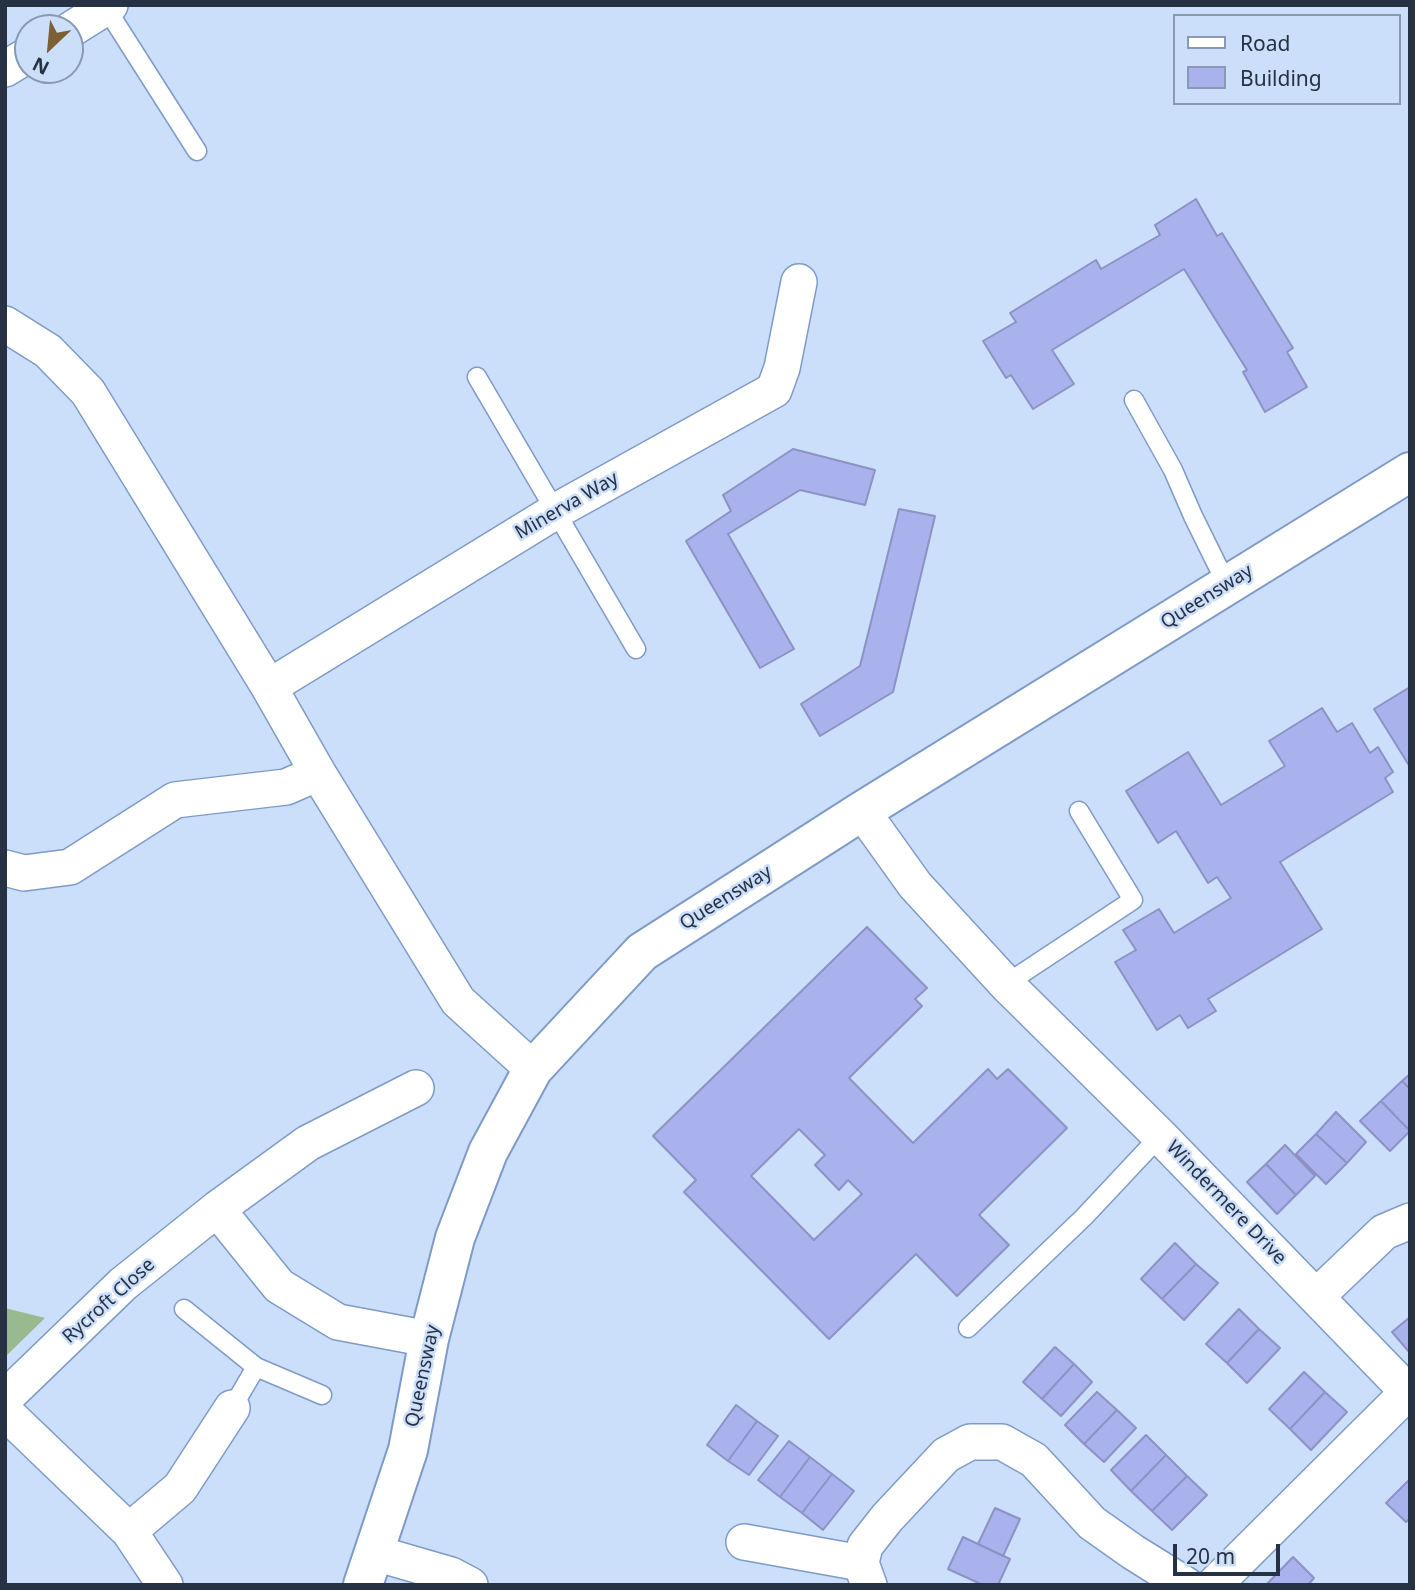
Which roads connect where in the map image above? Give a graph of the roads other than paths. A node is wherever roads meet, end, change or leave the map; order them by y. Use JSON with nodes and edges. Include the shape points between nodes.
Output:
{"nodes":[{"id":1,"x":108,"y":7,"type":"edge"},
{"id":2,"x":84,"y":22,"type":"edge"},
{"id":3,"x":197,"y":152,"type":"dead end"},
{"id":4,"x":799,"y":282,"type":"dead end"},
{"id":5,"x":5,"y":324,"type":"edge"},
{"id":6,"x":477,"y":377,"type":"dead end"},
{"id":7,"x":1134,"y":400,"type":"dead end"},
{"id":8,"x":1410,"y":471,"type":"edge"},
{"id":9,"x":556,"y":511,"type":"junction"},
{"id":10,"x":1227,"y":584,"type":"junction"},
{"id":11,"x":636,"y":649,"type":"dead end"},
{"id":12,"x":269,"y":687,"type":"junction"},
{"id":13,"x":317,"y":773,"type":"junction"},
{"id":14,"x":862,"y":811,"type":"junction"},
{"id":15,"x":1079,"y":811,"type":"dead end"},
{"id":16,"x":5,"y":868,"type":"edge"},
{"id":17,"x":1006,"y":984,"type":"junction"},
{"id":18,"x":533,"y":1069,"type":"junction"},
{"id":19,"x":416,"y":1088,"type":"dead end"},
{"id":20,"x":1160,"y":1136,"type":"junction"},
{"id":21,"x":217,"y":1209,"type":"junction"},
{"id":22,"x":1410,"y":1221,"type":"edge"},
{"id":23,"x":1317,"y":1296,"type":"junction"},
{"id":24,"x":184,"y":1309,"type":"dead end"},
{"id":25,"x":968,"y":1328,"type":"dead end"},
{"id":26,"x":429,"y":1339,"type":"junction"},
{"id":27,"x":256,"y":1367,"type":"junction"},
{"id":28,"x":1409,"y":1393,"type":"edge"},
{"id":29,"x":322,"y":1395,"type":"dead end"},
{"id":30,"x":5,"y":1398,"type":"edge"},
{"id":31,"x":232,"y":1408,"type":"joint"},
{"id":32,"x":5,"y":1412,"type":"edge"},
{"id":33,"x":128,"y":1531,"type":"junction"},
{"id":34,"x":744,"y":1542,"type":"dead end"},
{"id":35,"x":369,"y":1569,"type":"edge"},
{"id":36,"x":865,"y":1574,"type":"edge"},
{"id":37,"x":166,"y":1585,"type":"edge"},
{"id":38,"x":470,"y":1585,"type":"edge"},
{"id":39,"x":1186,"y":1585,"type":"edge"},
{"id":40,"x":1214,"y":1585,"type":"edge"}],
"edges":[{"from":1,"to":2,"type":"street"},
{"from":1,"to":3,"type":"lane"},
{"from":4,"to":9,"type":"street","name":"Minerva Way","via":[[774,390]]},
{"from":5,"to":12,"type":"street","via":[[48,351],[88,392]]},
{"from":6,"to":9,"type":"lane"},
{"from":7,"to":10,"type":"lane"},
{"from":8,"to":10,"type":"street","name":"Queensway"},
{"from":9,"to":11,"type":"lane"},
{"from":9,"to":12,"type":"street","name":"Minerva Way"},
{"from":10,"to":14,"type":"street","name":"Queensway"},
{"from":12,"to":13,"type":"street"},
{"from":13,"to":16,"type":"street","via":[[286,787],[175,800],[70,867],[24,873]]},
{"from":13,"to":18,"type":"street","via":[[458,1001]]},
{"from":14,"to":17,"type":"street","name":"Windermere Drive","via":[[915,885]]},
{"from":14,"to":18,"type":"street","name":"Queensway","via":[[642,952]]},
{"from":15,"to":17,"type":"lane","via":[[1133,900]]},
{"from":17,"to":20,"type":"street","name":"Windermere Drive"},
{"from":18,"to":26,"type":"street","name":"Queensway","via":[[488,1152],[455,1238]]},
{"from":19,"to":21,"type":"street","name":"Rycroft Close","via":[[308,1143]]},
{"from":20,"to":23,"type":"street","name":"Windermere Drive"},
{"from":20,"to":25,"type":"lane","via":[[1084,1217]]},
{"from":21,"to":26,"type":"street","via":[[279,1286],[338,1322]]},
{"from":21,"to":30,"type":"street","name":"Rycroft Close","via":[[123,1284]]},
{"from":22,"to":23,"type":"street","via":[[1384,1232]]},
{"from":23,"to":28,"type":"street","name":"Windermere Drive"},
{"from":24,"to":27,"type":"lane"},
{"from":26,"to":35,"type":"street","name":"Queensway","via":[[408,1450]]},
{"from":27,"to":29,"type":"lane"},
{"from":27,"to":31,"type":"lane"},
{"from":28,"to":40,"type":"street","name":"Windermere Drive"},
{"from":31,"to":33,"type":"street","via":[[180,1488]]},
{"from":32,"to":33,"type":"street"},
{"from":33,"to":37,"type":"street"},
{"from":34,"to":36,"type":"street"},
{"from":35,"to":38,"type":"street","via":[[451,1575]]},
{"from":36,"to":39,"type":"street","via":[[865,1546],[946,1455],[971,1442],[1002,1443],[1034,1460],[1092,1522]]}]}
